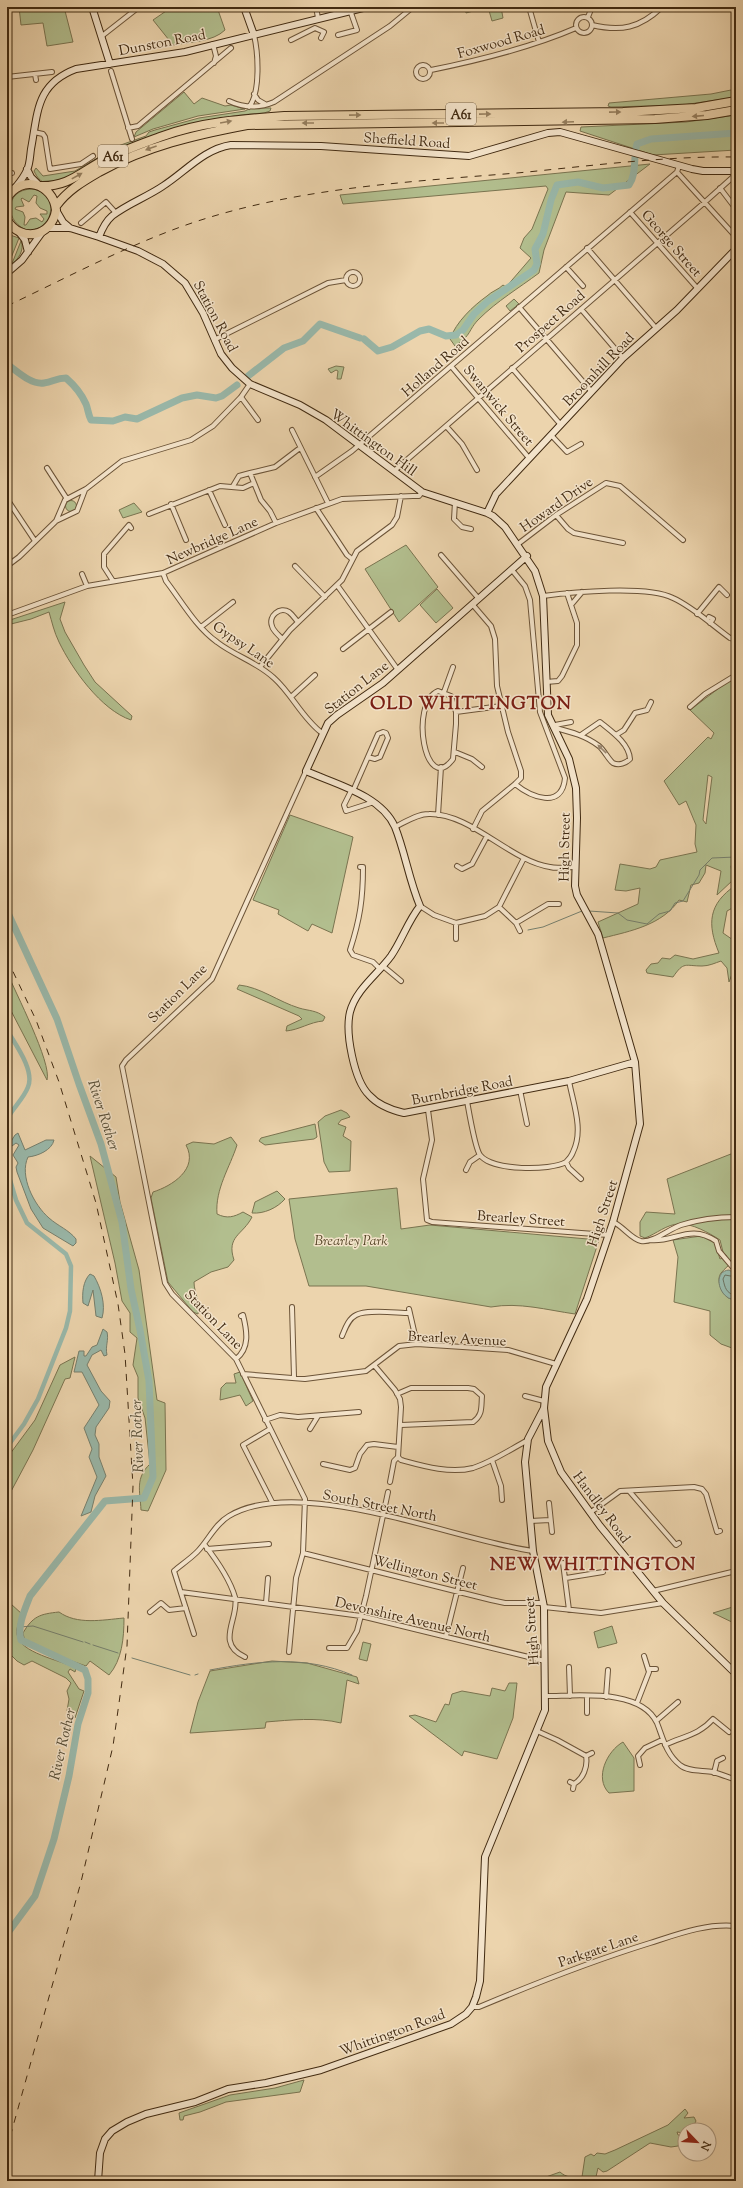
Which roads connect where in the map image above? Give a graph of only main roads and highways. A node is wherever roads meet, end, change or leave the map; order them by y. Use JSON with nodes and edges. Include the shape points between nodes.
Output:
{"nodes":[{"id":1,"x":92,"y":7,"type":"edge"},
{"id":2,"x":244,"y":7,"type":"edge"},
{"id":3,"x":367,"y":7,"type":"edge"},
{"id":4,"x":254,"y":35,"type":"junction"},
{"id":5,"x":110,"y":64,"type":"junction"},
{"id":6,"x":736,"y":101,"type":"edge"},
{"id":7,"x":736,"y":110,"type":"edge"},
{"id":8,"x":28,"y":169,"type":"junction"},
{"id":9,"x":736,"y":171,"type":"edge"},
{"id":10,"x":40,"y":185,"type":"junction"},
{"id":11,"x":10,"y":193,"type":"edge"},
{"id":12,"x":56,"y":208,"type":"junction"},
{"id":13,"x":7,"y":220,"type":"edge"},
{"id":14,"x":70,"y":228,"type":"junction"},
{"id":15,"x":46,"y":229,"type":"junction"},
{"id":16,"x":7,"y":230,"type":"edge"},
{"id":17,"x":18,"y":231,"type":"junction"},
{"id":18,"x":100,"y":237,"type":"junction"},
{"id":19,"x":736,"y":249,"type":"edge"},
{"id":20,"x":28,"y":252,"type":"junction"},
{"id":21,"x":7,"y":273,"type":"edge"},
{"id":22,"x":250,"y":384,"type":"joint"},
{"id":23,"x":487,"y":513,"type":"junction"},
{"id":24,"x":527,"y":556,"type":"junction"},
{"id":25,"x":420,"y":906,"type":"joint"},
{"id":26,"x":635,"y":1062,"type":"junction"},
{"id":27,"x":544,"y":1408,"type":"junction"},
{"id":28,"x":736,"y":1674,"type":"edge"},
{"id":29,"x":472,"y":2008,"type":"joint"},
{"id":30,"x":98,"y":2181,"type":"edge"}],
"edges":[{"from":1,"to":5,"type":"main road"},
{"from":2,"to":4,"type":"main road"},
{"from":3,"to":4,"type":"main road","name":"Dunston Road"},
{"from":4,"to":5,"type":"main road","name":"Dunston Road","via":[[184,52]]},
{"from":5,"to":8,"type":"main road","name":"Dunston Road","via":[[76,69],[49,84],[41,101]]},
{"from":10,"to":6,"type":"highway","number":"A61","one_way":true,"via":[[62,185],[104,160],[161,137],[187,129],[241,119],[285,116],[657,111]]},
{"from":7,"to":12,"type":"highway","number":"A61","one_way":true,"via":[[655,120],[247,125],[188,136],[129,156],[67,192]]},
{"from":8,"to":10,"type":"main road","via":[[31,177]]},
{"from":8,"to":11,"type":"main road","name":"Dunston Road"},
{"from":9,"to":18,"type":"main road","name":"Sheffield Road","via":[[703,172],[678,169],[571,133],[548,133],[469,156],[321,146],[222,146],[207,153],[163,187],[116,214],[103,226]]},
{"from":10,"to":11,"type":"highway","via":[[28,183]]},
{"from":10,"to":12,"type":"highway","via":[[50,193]]},
{"from":12,"to":14,"type":"main road","via":[[63,222]]},
{"from":12,"to":15,"type":"highway","via":[[53,220]]},
{"from":13,"to":17,"type":"highway"},
{"from":14,"to":15,"type":"main road","name":"Station Road"},
{"from":14,"to":18,"type":"main road","name":"Station Road"},
{"from":15,"to":17,"type":"highway","via":[[34,234]]},
{"from":15,"to":20,"type":"main road"},
{"from":16,"to":17,"type":"highway"},
{"from":17,"to":20,"type":"main road","via":[[25,240]]},
{"from":18,"to":22,"type":"main road","name":"Station Road","via":[[138,251],[163,264],[179,277],[196,300],[224,358]]},
{"from":19,"to":23,"type":"main road","name":"Broomhill Road","via":[[591,391],[496,494]]},
{"from":20,"to":21,"type":"main road"},
{"from":22,"to":23,"type":"main road","name":"Whittington Hill","via":[[309,410],[422,492]]},
{"from":23,"to":24,"type":"main road","name":"High Street","via":[[500,522]]},
{"from":24,"to":25,"type":"main road","name":"Station Lane","via":[[398,670],[337,715],[322,732],[306,771],[374,802],[388,817],[394,827]]},
{"from":24,"to":26,"type":"main road","name":"High Street","via":[[540,582],[543,596],[548,715],[571,765],[576,788],[574,867],[577,895],[598,934]]},
{"from":25,"to":26,"type":"main road","name":"Burnbridge Road","via":[[410,919],[400,942],[357,997],[350,1011],[350,1040],[360,1084],[369,1096],[388,1109],[404,1113],[428,1110],[569,1081]]},
{"from":26,"to":27,"type":"main road","name":"High Street","via":[[640,1124],[613,1222],[578,1321],[546,1387]]},
{"from":27,"to":28,"type":"main road","name":"Handley Road","via":[[551,1451],[561,1472],[600,1526],[653,1591]]},
{"from":27,"to":29,"type":"main road","name":"High Street","via":[[528,1439],[524,1462],[532,1551],[543,1605],[545,1710],[485,1857],[480,1981]]},
{"from":29,"to":30,"type":"main road","name":"Whittington Road","via":[[451,2024],[359,2058],[314,2072],[228,2089],[195,2102],[146,2114],[127,2122],[112,2131],[105,2139],[100,2153]]}]}
